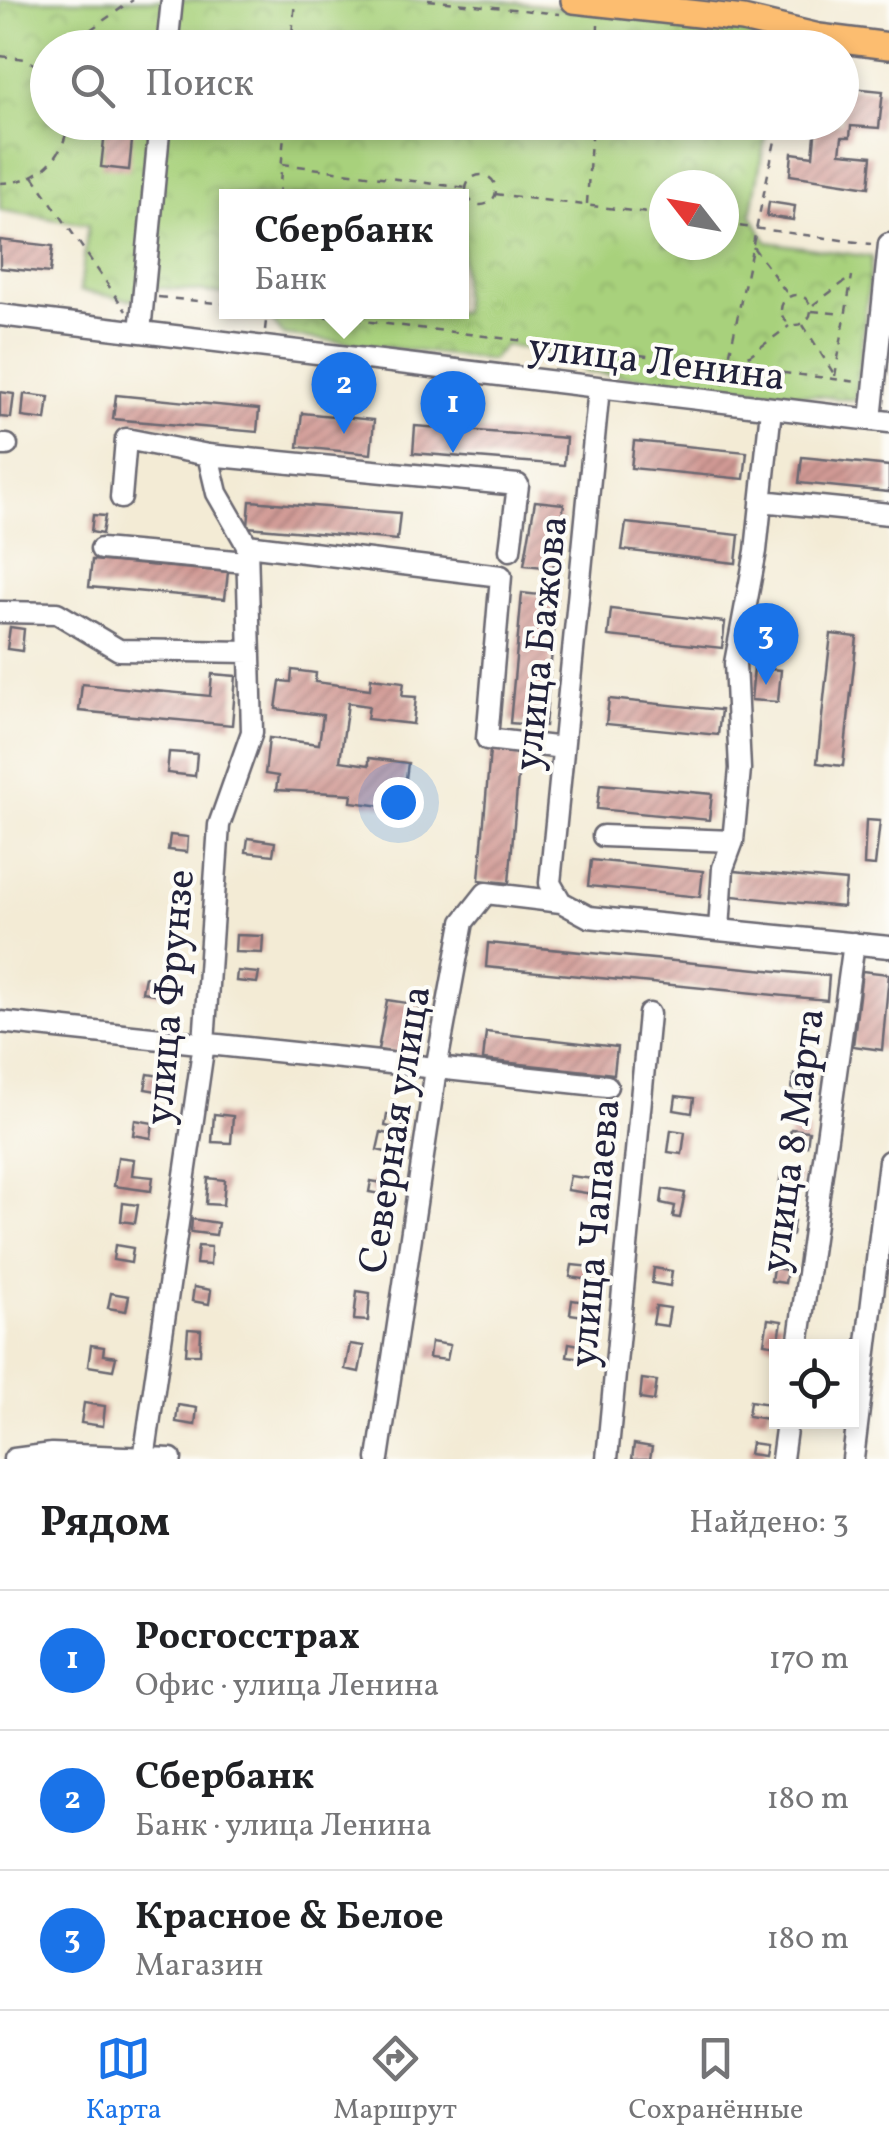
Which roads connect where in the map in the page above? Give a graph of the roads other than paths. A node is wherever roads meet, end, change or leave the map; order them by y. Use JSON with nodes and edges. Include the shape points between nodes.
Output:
{"nodes":[{"id":1,"x":172,"y":0,"type":"edge"},
{"id":2,"x":574,"y":0,"type":"edge"},
{"id":3,"x":744,"y":10,"type":"edge"},
{"id":4,"x":169,"y":30,"type":"edge"},
{"id":5,"x":800,"y":30,"type":"edge"},
{"id":6,"x":859,"y":42,"type":"edge"},
{"id":7,"x":889,"y":46,"type":"edge"},
{"id":8,"x":158,"y":140,"type":"edge"},
{"id":9,"x":889,"y":245,"type":"edge"},
{"id":10,"x":886,"y":306,"type":"edge"},
{"id":11,"x":0,"y":316,"type":"edge"},
{"id":12,"x":140,"y":332,"type":"junction"},
{"id":13,"x":880,"y":374,"type":"edge"},
{"id":14,"x":600,"y":388,"type":"junction"},
{"id":15,"x":770,"y":409,"type":"junction"},
{"id":16,"x":880,"y":421,"type":"edge"},
{"id":17,"x":208,"y":456,"type":"junction"},
{"id":18,"x":122,"y":498,"type":"dead end"},
{"id":19,"x":762,"y":501,"type":"junction"},
{"id":20,"x":889,"y":514,"type":"edge"},
{"id":21,"x":101,"y":549,"type":"dead end"},
{"id":22,"x":510,"y":550,"type":"dead end"},
{"id":23,"x":246,"y":553,"type":"junction"},
{"id":24,"x":0,"y":612,"type":"edge"},
{"id":25,"x":250,"y":652,"type":"junction"},
{"id":26,"x":563,"y":748,"type":"junction"},
{"id":27,"x":603,"y":836,"type":"dead end"},
{"id":28,"x":733,"y":842,"type":"junction"},
{"id":29,"x":560,"y":902,"type":"junction"},
{"id":30,"x":719,"y":930,"type":"junction"},
{"id":31,"x":854,"y":943,"type":"junction"},
{"id":32,"x":889,"y":947,"type":"edge"},
{"id":33,"x":649,"y":1014,"type":"dead end"},
{"id":34,"x":0,"y":1022,"type":"edge"},
{"id":35,"x":204,"y":1044,"type":"junction"},
{"id":36,"x":436,"y":1069,"type":"junction"},
{"id":37,"x":607,"y":1086,"type":"dead end"},
{"id":38,"x":888,"y":1174,"type":"edge"},
{"id":39,"x":799,"y":1339,"type":"edge"},
{"id":40,"x":786,"y":1429,"type":"edge"},
{"id":41,"x":145,"y":1458,"type":"edge"},
{"id":42,"x":14,"y":1459,"type":"edge"},
{"id":43,"x":171,"y":1459,"type":"edge"},
{"id":44,"x":378,"y":1459,"type":"edge"},
{"id":45,"x":606,"y":1459,"type":"edge"},
{"id":46,"x":782,"y":1459,"type":"edge"},
{"id":47,"x":853,"y":1459,"type":"edge"}],
"edges":[{"from":1,"to":4,"type":"street"},
{"from":2,"to":3,"type":"main road"},
{"from":3,"to":5,"type":"main road"},
{"from":6,"to":7,"type":"main road"},
{"from":8,"to":12,"type":"street"},
{"from":9,"to":10,"type":"street"},
{"from":10,"to":13,"type":"street"},
{"from":11,"to":12,"type":"street","name":"улица Ленина"},
{"from":12,"to":14,"type":"street","name":"улица Ленина"},
{"from":13,"to":16,"type":"street"},
{"from":14,"to":15,"type":"street","name":"улица Ленина"},
{"from":14,"to":26,"type":"street","name":"улица Бажова"},
{"from":15,"to":16,"type":"street","name":"улица Ленина"},
{"from":15,"to":19,"type":"street"},
{"from":17,"to":18,"type":"street","via":[[126,439]]},
{"from":17,"to":22,"type":"street","via":[[518,485]]},
{"from":17,"to":23,"type":"street","via":[[217,494]]},
{"from":19,"to":20,"type":"street"},
{"from":19,"to":28,"type":"street","via":[[736,663],[740,769]]},
{"from":21,"to":23,"type":"street"},
{"from":23,"to":25,"type":"street","name":"улица Фрунзе"},
{"from":23,"to":26,"type":"street","via":[[501,576],[487,739]]},
{"from":24,"to":25,"type":"street","via":[[57,613],[119,650]]},
{"from":25,"to":35,"type":"street","name":"улица Фрунзе","via":[[252,732],[219,825]]},
{"from":26,"to":29,"type":"street","name":"улица Бажова","via":[[550,883]]},
{"from":27,"to":28,"type":"street"},
{"from":28,"to":30,"type":"street","via":[[723,868]]},
{"from":29,"to":30,"type":"street","via":[[589,917]]},
{"from":29,"to":36,"type":"street","name":"Северная улица","via":[[486,893],[463,922]]},
{"from":30,"to":31,"type":"street"},
{"from":31,"to":32,"type":"street"},
{"from":31,"to":39,"type":"street","name":"улица 8 Марта"},
{"from":33,"to":45,"type":"street","name":"улица Чапаева"},
{"from":34,"to":35,"type":"street"},
{"from":35,"to":36,"type":"street"},
{"from":35,"to":41,"type":"street","name":"улица Фрунзе"},
{"from":36,"to":37,"type":"street"},
{"from":36,"to":44,"type":"street","name":"Северная улица"},
{"from":38,"to":47,"type":"street"},
{"from":40,"to":46,"type":"street"},
{"from":41,"to":42,"type":"street"},
{"from":41,"to":43,"type":"street"}]}
